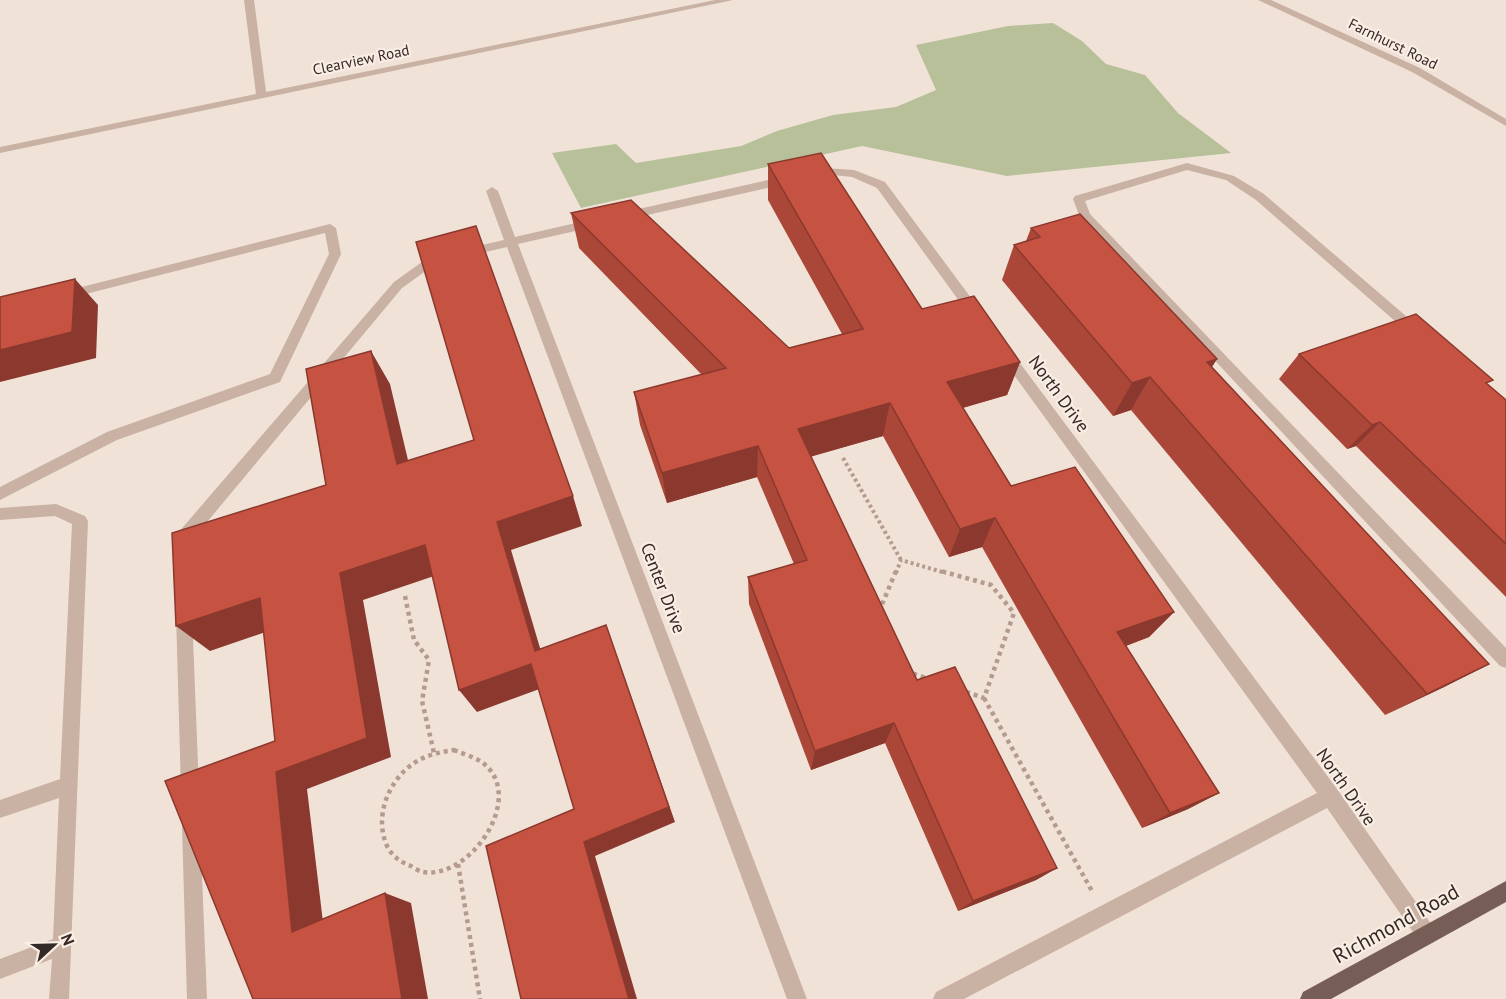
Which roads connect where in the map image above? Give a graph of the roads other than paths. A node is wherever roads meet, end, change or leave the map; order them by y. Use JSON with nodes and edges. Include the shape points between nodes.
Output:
{"nodes":[{"id":1,"x":249,"y":0,"type":"edge"},
{"id":2,"x":728,"y":0,"type":"edge"},
{"id":3,"x":1263,"y":0,"type":"edge"},
{"id":4,"x":261,"y":96,"type":"junction"},
{"id":5,"x":1506,"y":123,"type":"edge"},
{"id":6,"x":0,"y":150,"type":"edge"},
{"id":7,"x":492,"y":191,"type":"dead end"},
{"id":8,"x":512,"y":242,"type":"junction"},
{"id":9,"x":57,"y":297,"type":"edge"},
{"id":10,"x":986,"y":328,"type":"edge"},
{"id":11,"x":1429,"y":343,"type":"edge"},
{"id":12,"x":1000,"y":347,"type":"edge"},
{"id":13,"x":0,"y":495,"type":"edge"},
{"id":14,"x":0,"y":514,"type":"edge"},
{"id":15,"x":182,"y":562,"type":"edge"},
{"id":16,"x":183,"y":598,"type":"edge"},
{"id":17,"x":1506,"y":660,"type":"edge"},
{"id":18,"x":69,"y":785,"type":"junction"},
{"id":19,"x":1330,"y":796,"type":"junction"},
{"id":20,"x":0,"y":809,"type":"edge"},
{"id":21,"x":1506,"y":891,"type":"edge"},
{"id":22,"x":1426,"y":935,"type":"junction"},
{"id":23,"x":63,"y":945,"type":"junction"},
{"id":24,"x":0,"y":969,"type":"edge"},
{"id":25,"x":59,"y":999,"type":"edge"},
{"id":26,"x":197,"y":999,"type":"edge"},
{"id":27,"x":797,"y":999,"type":"edge"},
{"id":28,"x":943,"y":999,"type":"edge"},
{"id":29,"x":1310,"y":999,"type":"edge"}],
"edges":[{"from":1,"to":4,"type":"street"},
{"from":2,"to":4,"type":"street","name":"Clearview Road"},
{"from":3,"to":5,"type":"street","name":"Farnhurst Road","via":[[1416,70]]},
{"from":4,"to":6,"type":"street","name":"Clearview Road"},
{"from":7,"to":8,"type":"street","name":"Center Drive"},
{"from":8,"to":10,"type":"street","via":[[824,171],[854,174],[881,185]]},
{"from":8,"to":15,"type":"street","via":[[430,262],[398,285],[182,539]]},
{"from":8,"to":27,"type":"street","name":"Center Drive"},
{"from":9,"to":13,"type":"street","via":[[330,228],[335,254],[275,378],[112,436]]},
{"from":11,"to":17,"type":"street","via":[[1260,197],[1230,178],[1187,166],[1079,199],[1095,227]]},
{"from":12,"to":19,"type":"street","name":"North Drive"},
{"from":14,"to":18,"type":"street","via":[[56,510],[80,521]]},
{"from":16,"to":26,"type":"street"},
{"from":18,"to":20,"type":"street"},
{"from":18,"to":23,"type":"street"},
{"from":19,"to":22,"type":"street","name":"North Drive"},
{"from":19,"to":28,"type":"street"},
{"from":21,"to":22,"type":"main road","name":"Richmond Road"},
{"from":22,"to":29,"type":"main road","name":"Richmond Road"},
{"from":23,"to":24,"type":"street"},
{"from":23,"to":25,"type":"street"}]}
